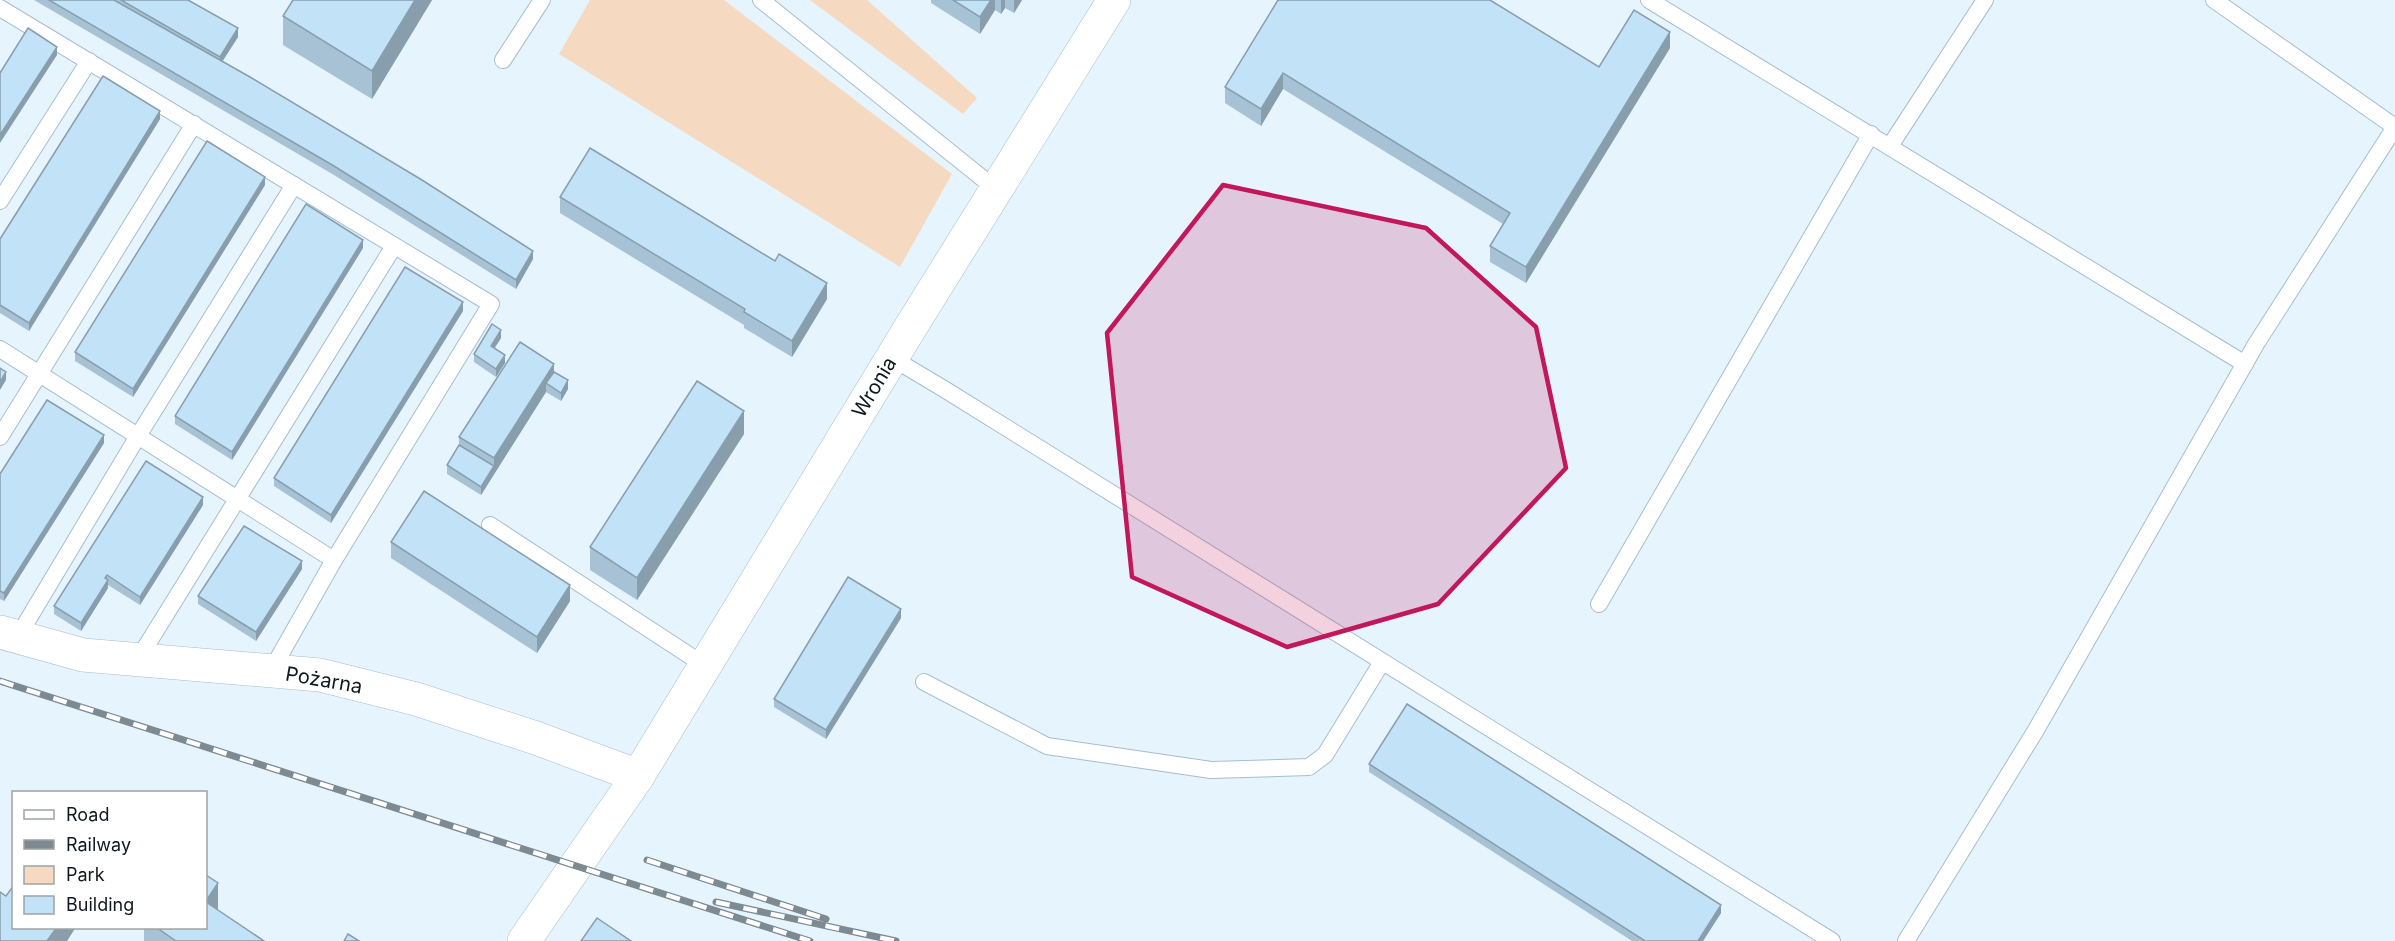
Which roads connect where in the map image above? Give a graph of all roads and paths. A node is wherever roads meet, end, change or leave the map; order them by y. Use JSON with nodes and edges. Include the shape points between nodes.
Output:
{"nodes":[{"id":1,"x":542,"y":0,"type":"edge"},
{"id":2,"x":761,"y":0,"type":"edge"},
{"id":3,"x":1114,"y":0,"type":"edge"},
{"id":4,"x":1649,"y":0,"type":"edge"},
{"id":5,"x":1985,"y":0,"type":"edge"},
{"id":6,"x":2214,"y":0,"type":"edge"},
{"id":7,"x":0,"y":8,"type":"edge"},
{"id":8,"x":503,"y":60,"type":"dead end"},
{"id":9,"x":88,"y":61,"type":"junction"},
{"id":10,"x":194,"y":124,"type":"junction"},
{"id":11,"x":1871,"y":134,"type":"junction"},
{"id":12,"x":1890,"y":146,"type":"junction"},
{"id":13,"x":294,"y":185,"type":"junction"},
{"id":14,"x":997,"y":189,"type":"junction"},
{"id":15,"x":0,"y":201,"type":"edge"},
{"id":16,"x":394,"y":246,"type":"junction"},
{"id":17,"x":0,"y":349,"type":"edge"},
{"id":18,"x":892,"y":358,"type":"junction"},
{"id":19,"x":2245,"y":364,"type":"junction"},
{"id":20,"x":38,"y":373,"type":"junction"},
{"id":21,"x":138,"y":436,"type":"junction"},
{"id":22,"x":0,"y":437,"type":"edge"},
{"id":23,"x":237,"y":499,"type":"junction"},
{"id":24,"x":490,"y":525,"type":"dead end"},
{"id":25,"x":334,"y":560,"type":"junction"},
{"id":26,"x":1599,"y":604,"type":"dead end"},
{"id":27,"x":9,"y":635,"type":"edge"},
{"id":28,"x":137,"y":661,"type":"junction"},
{"id":29,"x":1382,"y":662,"type":"junction"},
{"id":30,"x":704,"y":665,"type":"junction"},
{"id":31,"x":271,"y":671,"type":"junction"},
{"id":32,"x":924,"y":682,"type":"dead end"},
{"id":33,"x":638,"y":776,"type":"junction"},
{"id":34,"x":524,"y":941,"type":"edge"},
{"id":35,"x":1832,"y":941,"type":"edge"},
{"id":36,"x":1906,"y":941,"type":"edge"}],
"edges":[{"from":1,"to":8,"type":"lane"},
{"from":2,"to":14,"type":"lane"},
{"from":3,"to":14,"type":"street","name":"Wronia"},
{"from":4,"to":11,"type":"lane"},
{"from":5,"to":12,"type":"lane"},
{"from":6,"to":19,"type":"lane","via":[[2395,127]]},
{"from":7,"to":9,"type":"lane"},
{"from":9,"to":10,"type":"lane"},
{"from":9,"to":15,"type":"lane"},
{"from":10,"to":13,"type":"lane"},
{"from":10,"to":20,"type":"lane"},
{"from":11,"to":12,"type":"lane"},
{"from":11,"to":26,"type":"lane"},
{"from":12,"to":19,"type":"lane"},
{"from":13,"to":16,"type":"lane"},
{"from":13,"to":21,"type":"lane"},
{"from":14,"to":18,"type":"street","name":"Wronia"},
{"from":16,"to":23,"type":"lane"},
{"from":16,"to":25,"type":"lane","via":[[491,304]]},
{"from":17,"to":20,"type":"lane"},
{"from":18,"to":29,"type":"lane"},
{"from":18,"to":30,"type":"street","name":"Wronia"},
{"from":19,"to":36,"type":"lane","via":[[2036,730]]},
{"from":20,"to":21,"type":"lane"},
{"from":20,"to":22,"type":"lane"},
{"from":21,"to":23,"type":"lane"},
{"from":21,"to":27,"type":"lane"},
{"from":23,"to":25,"type":"lane"},
{"from":23,"to":28,"type":"lane"},
{"from":24,"to":30,"type":"lane"},
{"from":25,"to":31,"type":"lane"},
{"from":27,"to":28,"type":"street","name":"Pożarna","via":[[83,655]]},
{"from":28,"to":31,"type":"street","name":"Pożarna"},
{"from":29,"to":32,"type":"lane","via":[[1325,755],[1309,767],[1211,770],[1047,746]]},
{"from":29,"to":35,"type":"lane"},
{"from":30,"to":33,"type":"street","name":"Wronia"},
{"from":31,"to":33,"type":"street","name":"Pożarna","via":[[320,675],[416,699]]},
{"from":33,"to":34,"type":"street","name":"Wronia"}]}
